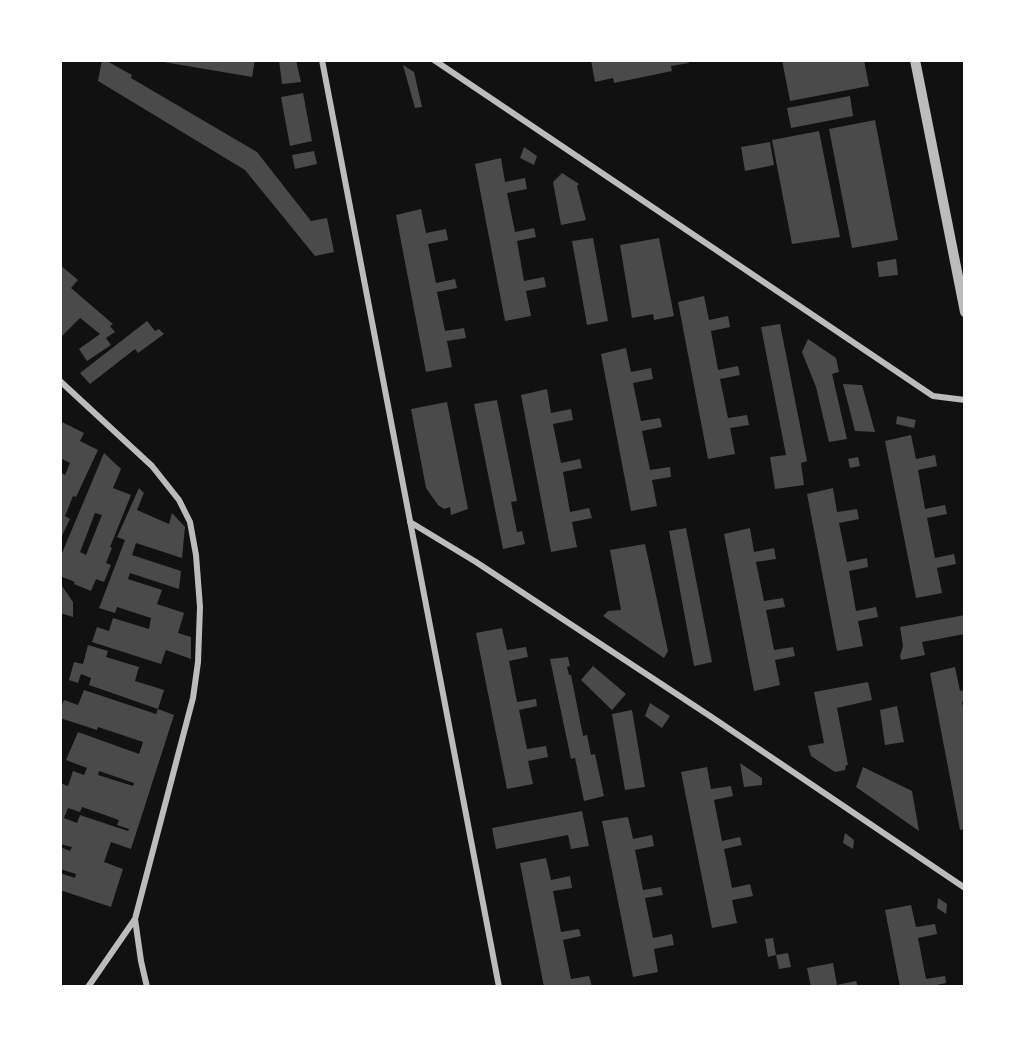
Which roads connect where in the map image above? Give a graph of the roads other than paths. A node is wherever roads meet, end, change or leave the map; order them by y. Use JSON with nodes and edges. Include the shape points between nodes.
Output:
{"nodes":[{"id":1,"x":322,"y":60,"type":"edge"},
{"id":2,"x":434,"y":60,"type":"edge"},
{"id":3,"x":915,"y":60,"type":"edge"},
{"id":4,"x":965,"y":312,"type":"edge"},
{"id":5,"x":60,"y":381,"type":"edge"},
{"id":6,"x":965,"y":400,"type":"edge"},
{"id":7,"x":410,"y":522,"type":"junction"},
{"id":8,"x":965,"y":888,"type":"edge"},
{"id":9,"x":135,"y":919,"type":"junction"},
{"id":10,"x":88,"y":987,"type":"edge"},
{"id":11,"x":147,"y":987,"type":"edge"},
{"id":12,"x":499,"y":987,"type":"edge"}],
"edges":[{"from":1,"to":7,"type":"street"},
{"from":2,"to":6,"type":"street","via":[[933,396]]},
{"from":3,"to":4,"type":"street"},
{"from":5,"to":9,"type":"street","via":[[152,466],[179,500],[190,522],[196,555],[200,607],[193,698]]},
{"from":7,"to":8,"type":"street","via":[[713,718]]},
{"from":7,"to":12,"type":"street"},
{"from":9,"to":10,"type":"street"},
{"from":9,"to":11,"type":"street"}]}
